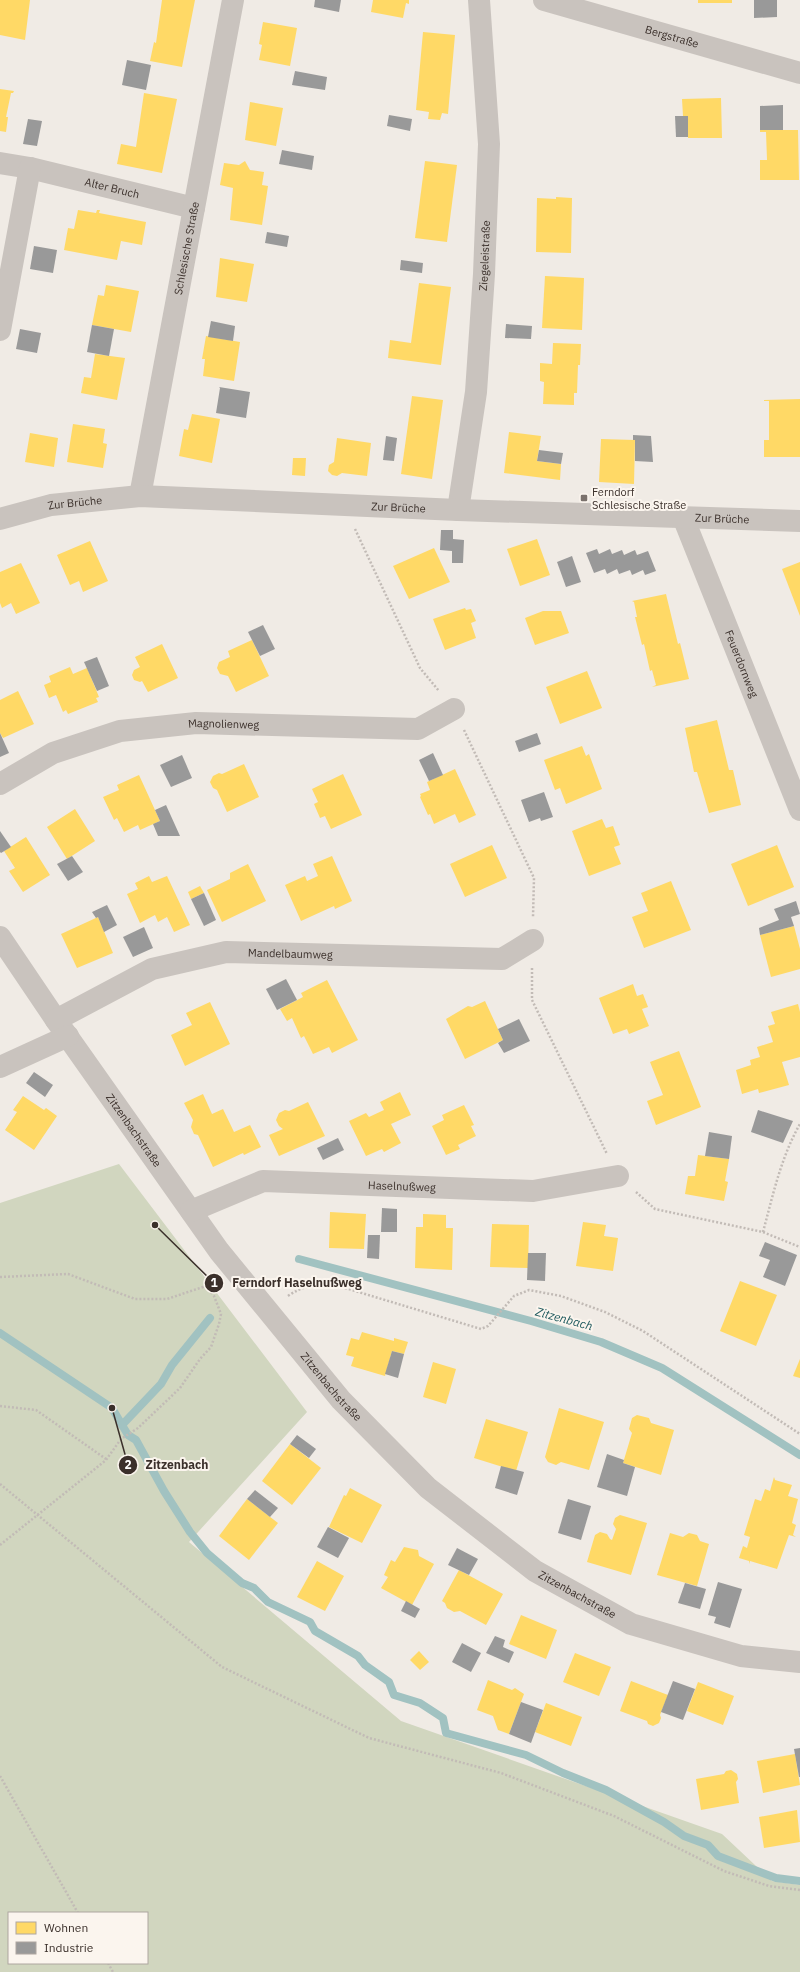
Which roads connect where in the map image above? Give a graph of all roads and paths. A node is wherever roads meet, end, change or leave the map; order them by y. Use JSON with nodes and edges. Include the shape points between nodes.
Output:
{"nodes":[{"id":1,"x":233,"y":0,"type":"edge"},
{"id":2,"x":479,"y":0,"type":"edge"},
{"id":3,"x":544,"y":0,"type":"edge"},
{"id":4,"x":800,"y":73,"type":"edge"},
{"id":5,"x":0,"y":163,"type":"edge"},
{"id":6,"x":30,"y":168,"type":"junction"},
{"id":7,"x":194,"y":208,"type":"junction"},
{"id":8,"x":0,"y":330,"type":"edge"},
{"id":9,"x":140,"y":496,"type":"junction"},
{"id":10,"x":458,"y":510,"type":"junction"},
{"id":11,"x":683,"y":517,"type":"junction"},
{"id":12,"x":0,"y":519,"type":"edge"},
{"id":13,"x":800,"y":521,"type":"edge"},
{"id":14,"x":454,"y":709,"type":"dead end"},
{"id":15,"x":0,"y":784,"type":"edge"},
{"id":16,"x":800,"y":810,"type":"edge"},
{"id":17,"x":0,"y":937,"type":"edge"},
{"id":18,"x":533,"y":940,"type":"dead end"},
{"id":19,"x":62,"y":1028,"type":"junction"},
{"id":20,"x":0,"y":1067,"type":"edge"},
{"id":21,"x":800,"y":1124,"type":"edge"},
{"id":22,"x":618,"y":1176,"type":"dead end"},
{"id":23,"x":191,"y":1211,"type":"junction"},
{"id":24,"x":763,"y":1232,"type":"dead end"},
{"id":25,"x":233,"y":1268,"type":"junction"},
{"id":26,"x":0,"y":1277,"type":"edge"},
{"id":27,"x":206,"y":1285,"type":"junction"},
{"id":28,"x":269,"y":1312,"type":"junction"},
{"id":29,"x":0,"y":1406,"type":"edge"},
{"id":30,"x":800,"y":1434,"type":"edge"},
{"id":31,"x":106,"y":1460,"type":"junction"},
{"id":32,"x":0,"y":1484,"type":"edge"},
{"id":33,"x":37,"y":1514,"type":"junction"},
{"id":34,"x":0,"y":1545,"type":"edge"},
{"id":35,"x":800,"y":1662,"type":"edge"},
{"id":36,"x":0,"y":1776,"type":"edge"},
{"id":37,"x":800,"y":1890,"type":"edge"},
{"id":38,"x":77,"y":1912,"type":"edge"}],
"edges":[{"from":1,"to":7,"type":"street","name":"Schlesische Straße"},
{"from":2,"to":10,"type":"street","name":"Ziegeleistraße","via":[[489,144],[484,274],[476,392]]},
{"from":3,"to":4,"type":"street","name":"Bergstraße"},
{"from":5,"to":6,"type":"street","name":"Alter Bruch"},
{"from":6,"to":7,"type":"street","name":"Alter Bruch"},
{"from":6,"to":8,"type":"street"},
{"from":7,"to":9,"type":"street","name":"Schlesische Straße"},
{"from":9,"to":10,"type":"street","name":"Zur Brüche"},
{"from":9,"to":12,"type":"street","name":"Zur Brüche","via":[[51,505]]},
{"from":10,"to":11,"type":"street","name":"Zur Brüche"},
{"from":11,"to":13,"type":"street","name":"Zur Brüche"},
{"from":11,"to":16,"type":"street","name":"Feuerdornweg"},
{"from":14,"to":15,"type":"street","name":"Magnolienweg","via":[[418,729],[196,723],[120,731],[53,753]]},
{"from":17,"to":19,"type":"street","name":"Zitzenbachstraße"},
{"from":18,"to":19,"type":"street","name":"Mandelbaumweg","via":[[502,959],[226,952],[152,969]]},
{"from":19,"to":20,"type":"street","name":"Mandelbaumweg"},
{"from":19,"to":23,"type":"street","name":"Zitzenbachstraße"},
{"from":21,"to":24,"type":"path","via":[[793,1135],[777,1178]]},
{"from":22,"to":23,"type":"street","name":"Haselnußweg","via":[[533,1191],[263,1180]]},
{"from":23,"to":25,"type":"street","name":"Zitzenbachstraße"},
{"from":25,"to":27,"type":"path"},
{"from":25,"to":28,"type":"street","name":"Zitzenbachstraße"},
{"from":26,"to":27,"type":"path","via":[[68,1274],[135,1299],[167,1299]]},
{"from":27,"to":31,"type":"path","via":[[214,1296],[221,1314],[211,1347],[180,1388],[138,1428],[121,1439]]},
{"from":28,"to":30,"type":"path","via":[[294,1292],[312,1284],[332,1284],[481,1329],[488,1326],[512,1298],[529,1290],[561,1296],[605,1312],[643,1332]]},
{"from":28,"to":35,"type":"street","name":"Zitzenbachstraße","via":[[341,1400],[428,1488],[535,1571],[631,1624],[741,1656]]},
{"from":29,"to":31,"type":"path","via":[[36,1410]]},
{"from":31,"to":33,"type":"path"},
{"from":32,"to":33,"type":"path"},
{"from":33,"to":34,"type":"path"},
{"from":33,"to":37,"type":"path","via":[[222,1667],[369,1738],[501,1773],[614,1816],[724,1871],[769,1886]]},
{"from":36,"to":38,"type":"path"}]}
